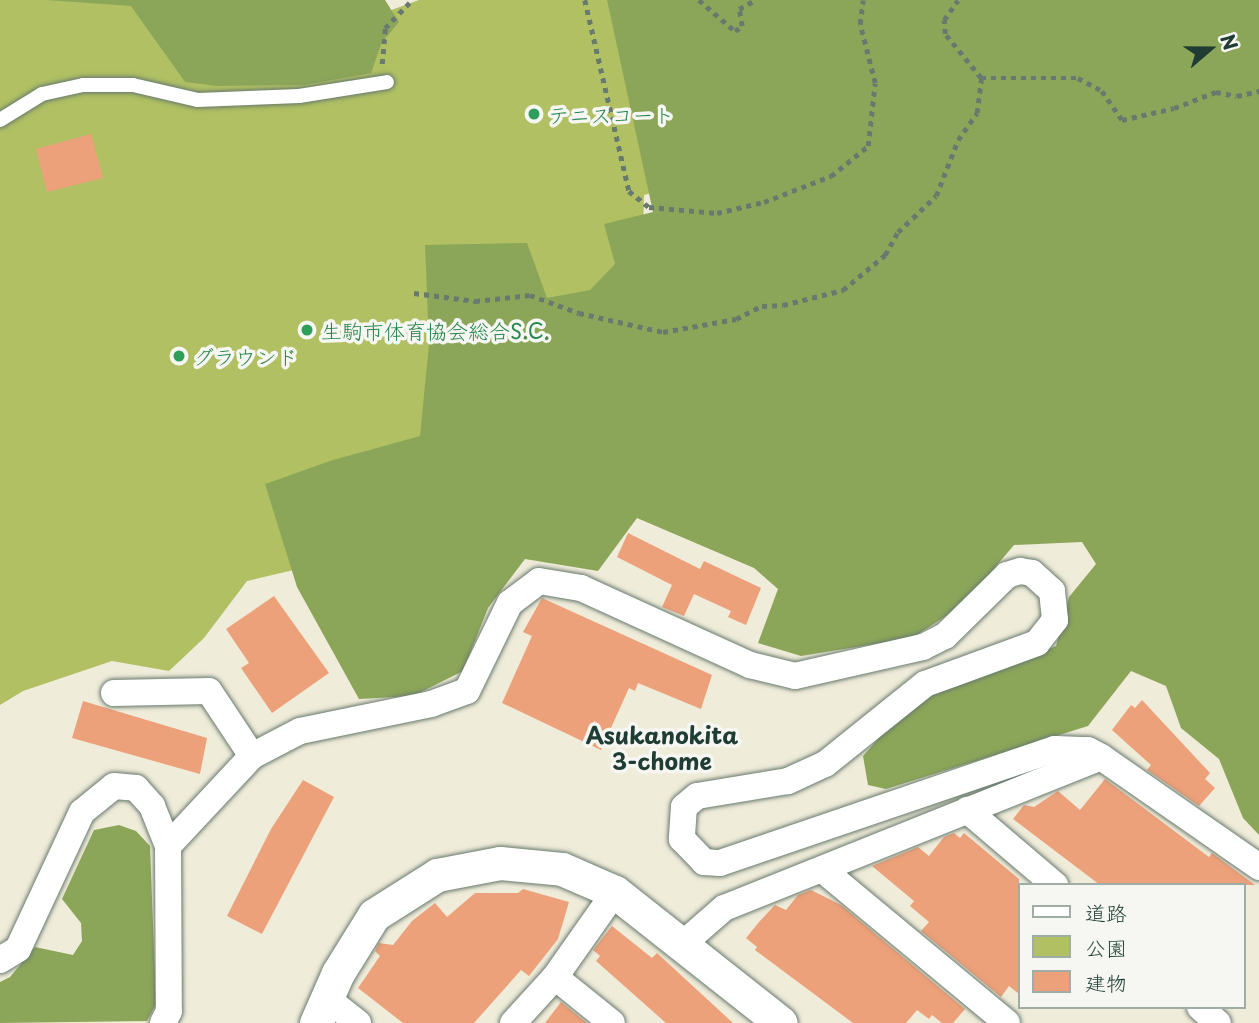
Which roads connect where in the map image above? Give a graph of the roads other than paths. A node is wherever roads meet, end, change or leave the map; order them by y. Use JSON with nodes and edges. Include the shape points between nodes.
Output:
{"nodes":[{"id":1,"x":387,"y":82,"type":"road end"},
{"id":2,"x":0,"y":120,"type":"edge"},
{"id":3,"x":114,"y":693,"type":"dead end"},
{"id":4,"x":252,"y":756,"type":"junction"},
{"id":5,"x":1101,"y":757,"type":"junction"},
{"id":6,"x":967,"y":810,"type":"junction"},
{"id":7,"x":168,"y":846,"type":"junction"},
{"id":8,"x":1259,"y":867,"type":"edge"},
{"id":9,"x":823,"y":870,"type":"junction"},
{"id":10,"x":1053,"y":883,"type":"edge"},
{"id":11,"x":615,"y":892,"type":"junction"},
{"id":12,"x":684,"y":943,"type":"junction"},
{"id":13,"x":0,"y":960,"type":"edge"},
{"id":14,"x":555,"y":976,"type":"junction"},
{"id":15,"x":1202,"y":1009,"type":"edge"},
{"id":16,"x":321,"y":1010,"type":"edge"},
{"id":17,"x":163,"y":1023,"type":"edge"},
{"id":18,"x":358,"y":1023,"type":"edge"},
{"id":19,"x":513,"y":1023,"type":"edge"},
{"id":20,"x":612,"y":1023,"type":"edge"},
{"id":21,"x":781,"y":1023,"type":"edge"},
{"id":22,"x":1007,"y":1023,"type":"edge"},
{"id":23,"x":1218,"y":1023,"type":"edge"}],
"edges":[{"from":1,"to":2,"type":"lane","via":[[299,96],[198,100],[133,85],[83,85],[42,94]]},
{"from":3,"to":4,"type":"street","via":[[209,691]]},
{"from":4,"to":5,"type":"street","via":[[300,731],[432,704],[467,691],[510,603],[539,581],[581,588],[750,665],[795,676],[923,647],[945,636],[1007,575],[1020,571],[1032,573],[1052,591],[1055,620],[1037,643],[925,684],[825,764],[788,781],[697,796],[684,807],[682,839],[704,862],[720,863],[1055,749],[1088,750]]},
{"from":4,"to":7,"type":"street"},
{"from":5,"to":6,"type":"street"},
{"from":5,"to":8,"type":"street"},
{"from":6,"to":9,"type":"street"},
{"from":6,"to":10,"type":"street"},
{"from":7,"to":13,"type":"street","via":[[152,806],[136,788],[114,786],[103,793],[82,812],[18,949]]},
{"from":7,"to":17,"type":"street","via":[[169,1012]]},
{"from":9,"to":12,"type":"street","via":[[724,908]]},
{"from":9,"to":22,"type":"street"},
{"from":11,"to":12,"type":"street"},
{"from":11,"to":14,"type":"street"},
{"from":11,"to":16,"type":"street","via":[[562,869],[522,865],[467,866],[437,875],[374,915]]},
{"from":12,"to":21,"type":"street"},
{"from":14,"to":19,"type":"street"},
{"from":14,"to":20,"type":"street"},
{"from":15,"to":23,"type":"street"},
{"from":16,"to":18,"type":"street"}]}
